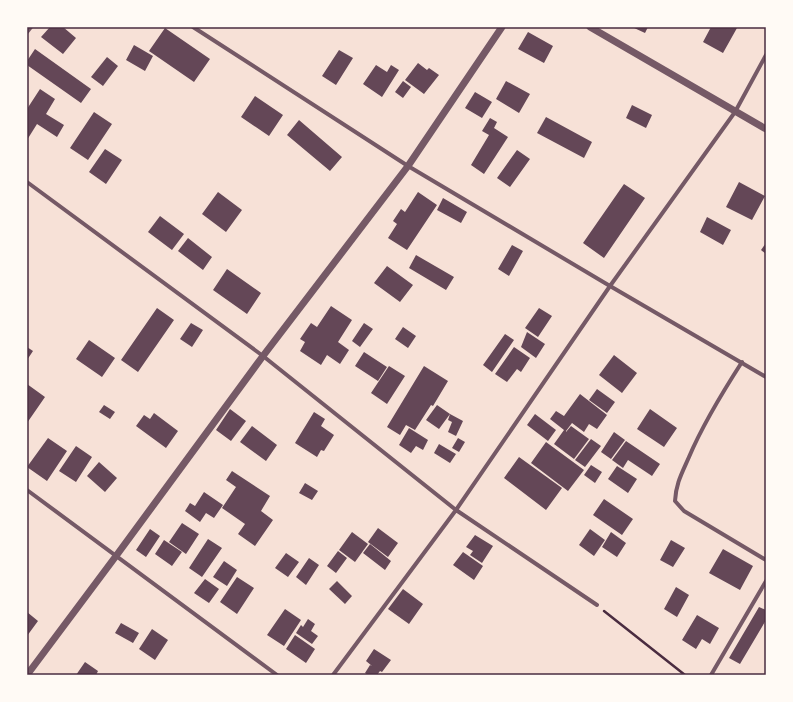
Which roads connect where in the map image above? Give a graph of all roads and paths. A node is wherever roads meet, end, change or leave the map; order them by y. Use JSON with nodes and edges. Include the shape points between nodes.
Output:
{"nodes":[{"id":1,"x":31,"y":27,"type":"edge"},
{"id":2,"x":193,"y":27,"type":"edge"},
{"id":3,"x":502,"y":27,"type":"edge"},
{"id":4,"x":590,"y":27,"type":"edge"},
{"id":5,"x":27,"y":32,"type":"edge"},
{"id":6,"x":766,"y":55,"type":"edge"},
{"id":7,"x":735,"y":112,"type":"junction"},
{"id":8,"x":766,"y":129,"type":"edge"},
{"id":9,"x":408,"y":166,"type":"junction"},
{"id":10,"x":27,"y":182,"type":"edge"},
{"id":11,"x":610,"y":286,"type":"junction"},
{"id":12,"x":262,"y":356,"type":"junction"},
{"id":13,"x":742,"y":362,"type":"junction"},
{"id":14,"x":766,"y":377,"type":"edge"},
{"id":15,"x":27,"y":490,"type":"edge"},
{"id":16,"x":456,"y":510,"type":"junction"},
{"id":17,"x":116,"y":556,"type":"junction"},
{"id":18,"x":766,"y":560,"type":"edge"},
{"id":19,"x":766,"y":581,"type":"edge"},
{"id":20,"x":597,"y":605,"type":"joint"},
{"id":21,"x":27,"y":675,"type":"edge"},
{"id":22,"x":277,"y":675,"type":"edge"},
{"id":23,"x":333,"y":675,"type":"edge"},
{"id":24,"x":685,"y":675,"type":"edge"},
{"id":25,"x":711,"y":675,"type":"edge"}],
"edges":[{"from":1,"to":5,"type":"street"},
{"from":2,"to":9,"type":"street"},
{"from":3,"to":9,"type":"street"},
{"from":4,"to":7,"type":"street"},
{"from":6,"to":7,"type":"street"},
{"from":7,"to":8,"type":"street"},
{"from":7,"to":11,"type":"street"},
{"from":9,"to":11,"type":"street"},
{"from":9,"to":12,"type":"street"},
{"from":10,"to":12,"type":"street"},
{"from":11,"to":13,"type":"street"},
{"from":11,"to":16,"type":"street"},
{"from":12,"to":16,"type":"street"},
{"from":12,"to":17,"type":"street"},
{"from":13,"to":14,"type":"street"},
{"from":13,"to":18,"type":"street","via":[[698,436],[675,487],[675,501],[684,511]]},
{"from":15,"to":17,"type":"street"},
{"from":16,"to":20,"type":"street"},
{"from":16,"to":23,"type":"street"},
{"from":17,"to":21,"type":"street"},
{"from":17,"to":22,"type":"street"},
{"from":19,"to":25,"type":"street"},
{"from":20,"to":24,"type":"path"}]}
